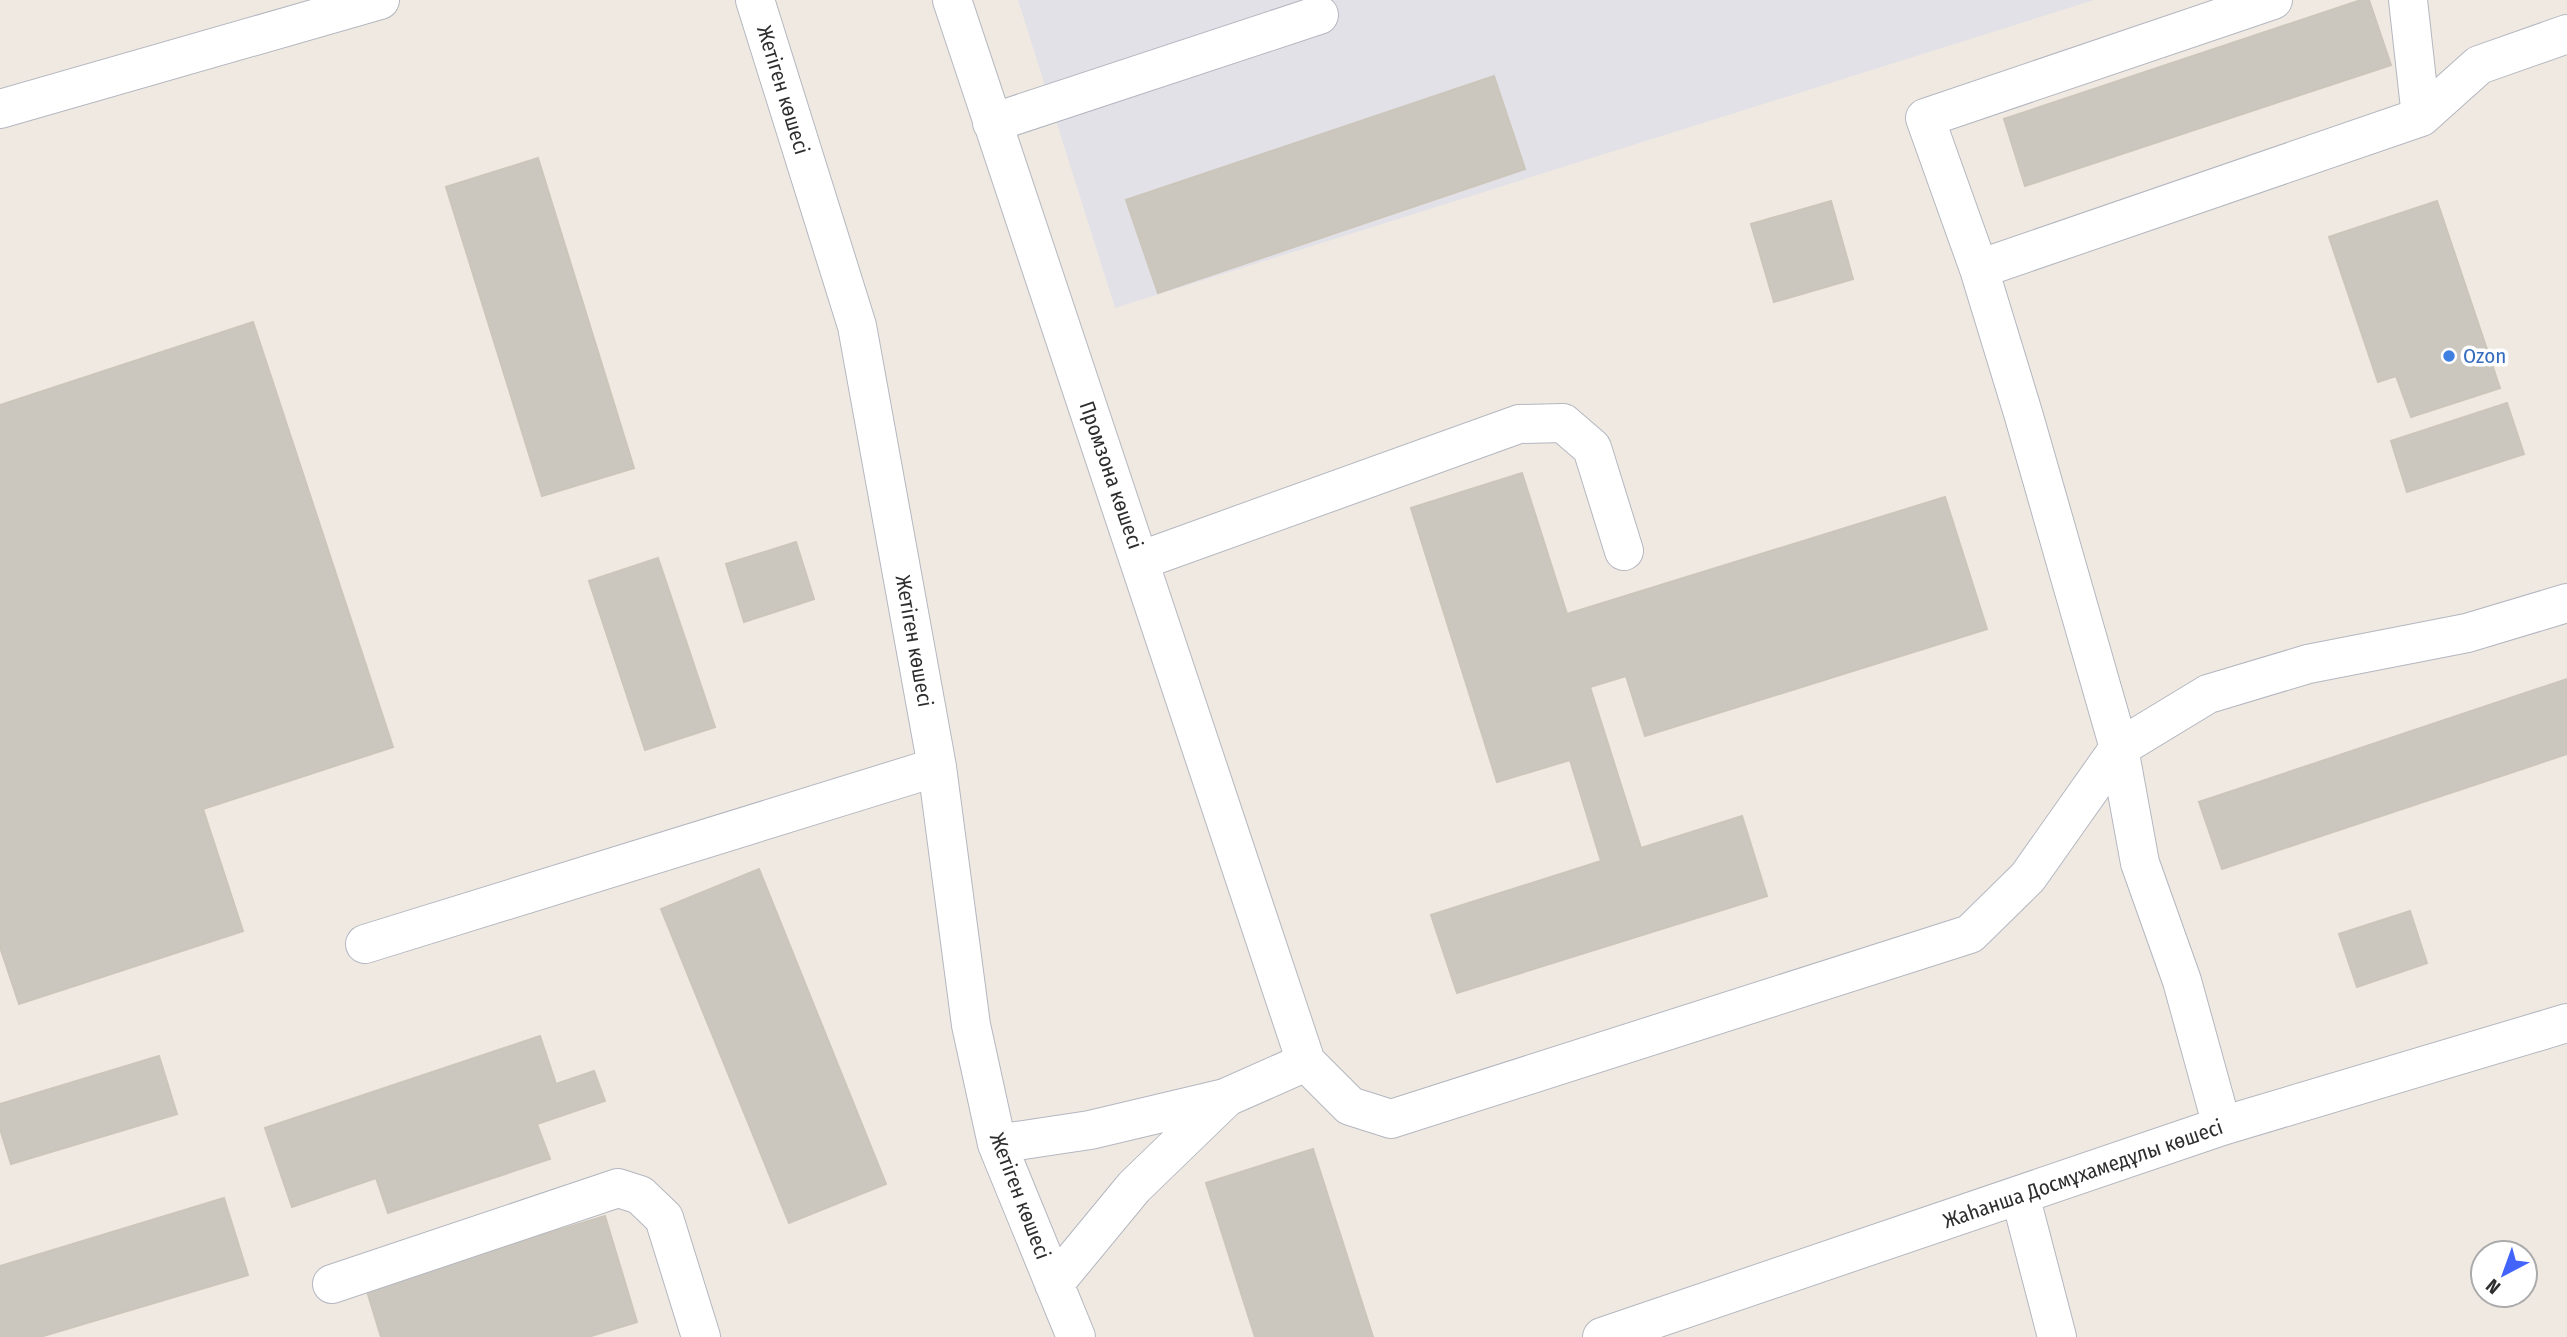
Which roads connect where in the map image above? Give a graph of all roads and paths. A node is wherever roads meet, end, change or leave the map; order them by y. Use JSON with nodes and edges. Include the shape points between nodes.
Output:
{"nodes":[{"id":1,"x":380,"y":0,"type":"edge"},
{"id":2,"x":755,"y":0,"type":"edge"},
{"id":3,"x":951,"y":0,"type":"edge"},
{"id":4,"x":2273,"y":0,"type":"edge"},
{"id":5,"x":2408,"y":0,"type":"edge"},
{"id":6,"x":274,"y":15,"type":"edge"},
{"id":7,"x":1319,"y":15,"type":"dead end"},
{"id":8,"x":2567,"y":34,"type":"edge"},
{"id":9,"x":0,"y":109,"type":"edge"},
{"id":10,"x":2421,"y":117,"type":"junction"},
{"id":11,"x":992,"y":123,"type":"junction"},
{"id":12,"x":1979,"y":269,"type":"junction"},
{"id":13,"x":1624,"y":551,"type":"dead end"},
{"id":14,"x":1139,"y":561,"type":"junction"},
{"id":15,"x":2567,"y":603,"type":"edge"},
{"id":16,"x":2119,"y":748,"type":"junction"},
{"id":17,"x":937,"y":767,"type":"junction"},
{"id":18,"x":365,"y":944,"type":"dead end"},
{"id":19,"x":2567,"y":1023,"type":"edge"},
{"id":20,"x":1307,"y":1062,"type":"junction"},
{"id":21,"x":1227,"y":1097,"type":"junction"},
{"id":22,"x":2222,"y":1126,"type":"junction"},
{"id":23,"x":997,"y":1144,"type":"junction"},
{"id":24,"x":2020,"y":1195,"type":"junction"},
{"id":25,"x":332,"y":1284,"type":"dead end"},
{"id":26,"x":1054,"y":1284,"type":"junction"},
{"id":27,"x":701,"y":1337,"type":"edge"},
{"id":28,"x":1076,"y":1337,"type":"edge"},
{"id":29,"x":1602,"y":1337,"type":"edge"},
{"id":30,"x":2057,"y":1337,"type":"edge"}],
"edges":[{"from":1,"to":6,"type":"street"},
{"from":2,"to":17,"type":"street","name":"Жетіген көшесі","via":[[857,326]]},
{"from":3,"to":11,"type":"street","name":"Промзона көшесі"},
{"from":4,"to":12,"type":"street","via":[[1925,118]]},
{"from":5,"to":10,"type":"street"},
{"from":6,"to":9,"type":"street"},
{"from":7,"to":11,"type":"street"},
{"from":8,"to":10,"type":"street","via":[[2479,65]]},
{"from":10,"to":12,"type":"street"},
{"from":11,"to":14,"type":"street","name":"Промзона көшесі"},
{"from":12,"to":16,"type":"street"},
{"from":13,"to":14,"type":"street","via":[[1592,448],[1563,423],[1519,424]]},
{"from":14,"to":20,"type":"street","name":"Промзона көшесі"},
{"from":15,"to":16,"type":"street","via":[[2467,633],[2308,664],[2208,694]]},
{"from":16,"to":20,"type":"street","via":[[2028,877],[1970,934],[1391,1119],[1350,1106]]},
{"from":16,"to":22,"type":"street","via":[[2140,863],[2182,981]]},
{"from":17,"to":18,"type":"street"},
{"from":17,"to":23,"type":"street","name":"Жетіген көшесі","via":[[971,1025]]},
{"from":19,"to":22,"type":"street","name":"Жаһанша Досмұхамедұлы көшесі"},
{"from":20,"to":21,"type":"street","name":"Жетіген көшесі"},
{"from":21,"to":23,"type":"street","via":[[1090,1130]]},
{"from":21,"to":26,"type":"street","name":"Жетіген көшесі","via":[[1134,1186]]},
{"from":22,"to":24,"type":"street","name":"Жаһанша Досмұхамедұлы көшесі"},
{"from":23,"to":26,"type":"street","name":"Жетіген көшесі"},
{"from":24,"to":29,"type":"street","name":"Жаһанша Досмұхамедұлы көшесі"},
{"from":24,"to":30,"type":"street"},
{"from":25,"to":27,"type":"street","via":[[618,1188],[640,1195],[664,1218]]},
{"from":26,"to":28,"type":"street","name":"Жетіген көшесі"}]}
